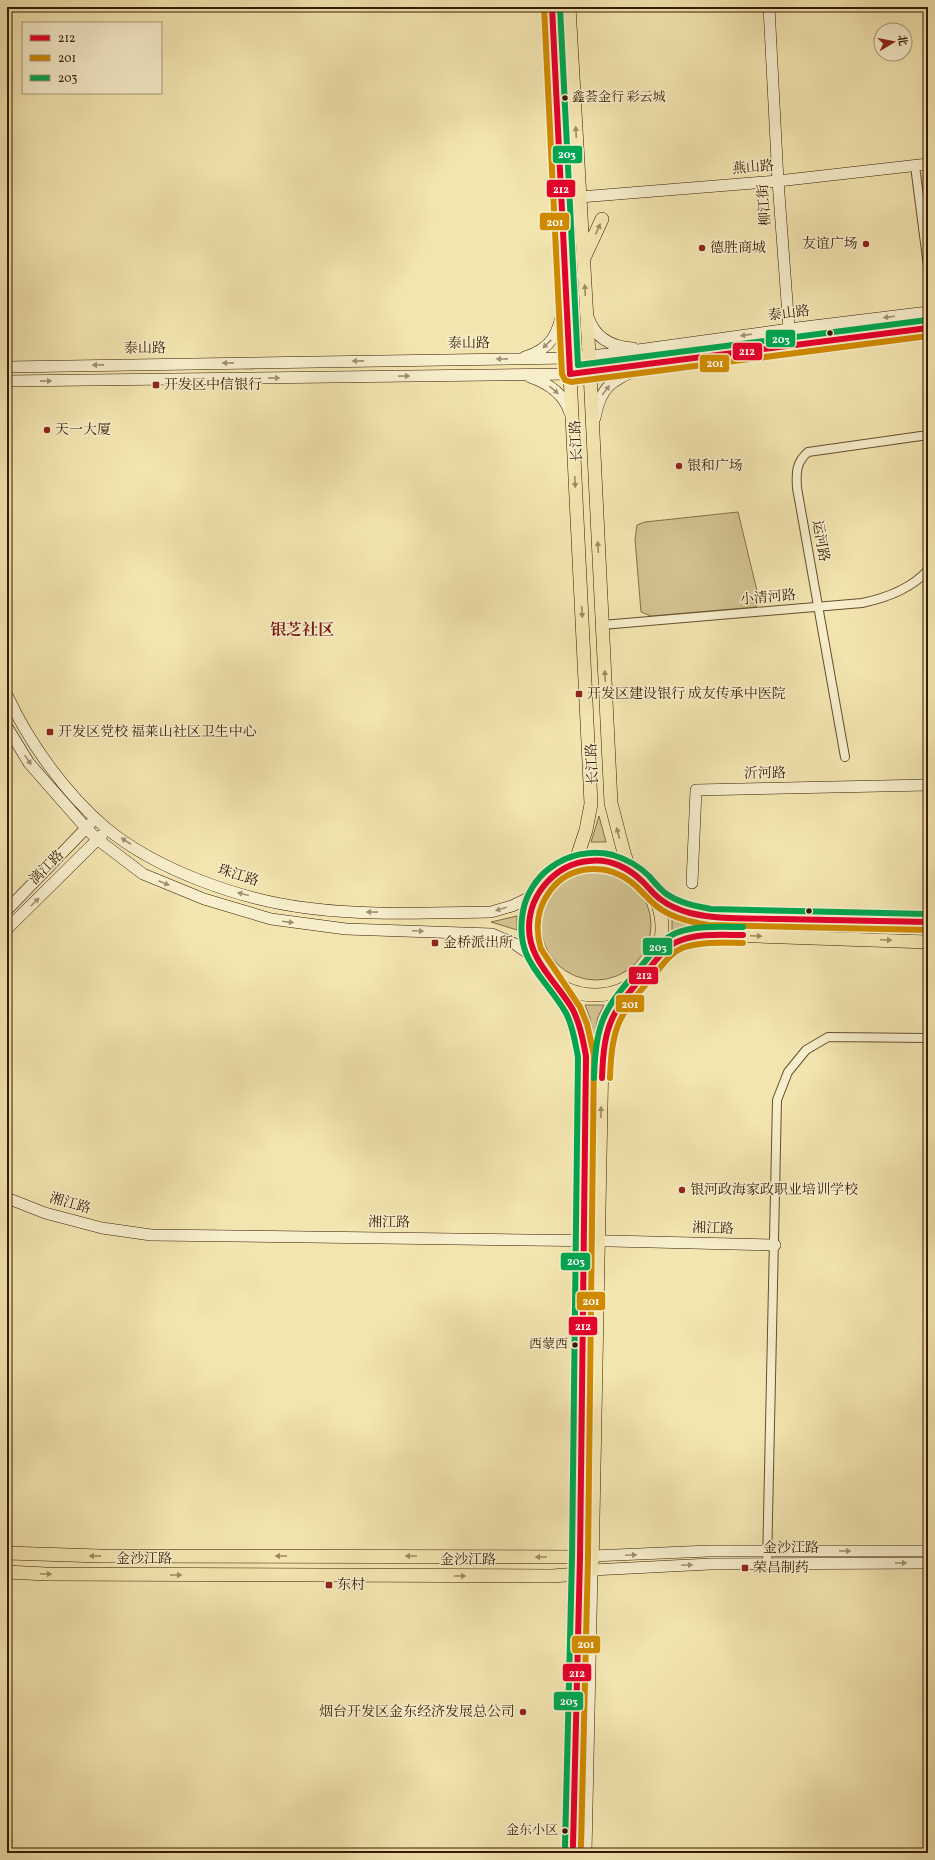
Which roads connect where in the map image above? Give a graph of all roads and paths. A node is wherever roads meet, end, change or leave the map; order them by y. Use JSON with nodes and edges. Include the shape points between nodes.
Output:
{"nodes":[{"id":1,"x":552,"y":7,"type":"edge"},
{"id":2,"x":569,"y":7,"type":"edge"},
{"id":3,"x":769,"y":7,"type":"edge"},
{"id":4,"x":928,"y":164,"type":"edge"},
{"id":5,"x":915,"y":166,"type":"junction"},
{"id":6,"x":778,"y":181,"type":"junction"},
{"id":7,"x":580,"y":197,"type":"junction"},
{"id":8,"x":602,"y":219,"type":"dead end"},
{"id":9,"x":584,"y":264,"type":"junction"},
{"id":10,"x":928,"y":266,"type":"edge"},
{"id":11,"x":566,"y":296,"type":"junction"},
{"id":12,"x":586,"y":310,"type":"junction"},
{"id":13,"x":928,"y":312,"type":"edge"},
{"id":14,"x":928,"y":328,"type":"edge"},
{"id":15,"x":789,"y":329,"type":"junction"},
{"id":16,"x":649,"y":349,"type":"junction"},
{"id":17,"x":589,"y":357,"type":"junction"},
{"id":18,"x":569,"y":358,"type":"junction"},
{"id":19,"x":519,"y":359,"type":"junction"},
{"id":20,"x":651,"y":363,"type":"junction"},
{"id":21,"x":7,"y":367,"type":"edge"},
{"id":22,"x":590,"y":372,"type":"junction"},
{"id":23,"x":570,"y":374,"type":"junction"},
{"id":24,"x":519,"y":375,"type":"junction"},
{"id":25,"x":7,"y":381,"type":"edge"},
{"id":26,"x":572,"y":422,"type":"junction"},
{"id":27,"x":928,"y":434,"type":"edge"},
{"id":28,"x":593,"y":441,"type":"junction"},
{"id":29,"x":928,"y":570,"type":"edge"},
{"id":30,"x":818,"y":607,"type":"junction"},
{"id":31,"x":602,"y":625,"type":"junction"},
{"id":32,"x":7,"y":695,"type":"edge"},
{"id":33,"x":7,"y":727,"type":"edge"},
{"id":34,"x":845,"y":757,"type":"dead end"},
{"id":35,"x":928,"y":785,"type":"edge"},
{"id":36,"x":95,"y":818,"type":"junction"},
{"id":37,"x":86,"y":828,"type":"junction"},
{"id":38,"x":108,"y":829,"type":"junction"},
{"id":39,"x":97,"y":839,"type":"junction"},
{"id":40,"x":575,"y":863,"type":"junction"},
{"id":41,"x":630,"y":870,"type":"junction"},
{"id":42,"x":692,"y":883,"type":"dead end"},
{"id":43,"x":537,"y":894,"type":"junction"},
{"id":44,"x":654,"y":895,"type":"junction"},
{"id":45,"x":7,"y":910,"type":"edge"},
{"id":46,"x":928,"y":922,"type":"edge"},
{"id":47,"x":7,"y":929,"type":"edge"},
{"id":48,"x":928,"y":942,"type":"edge"},
{"id":49,"x":535,"y":958,"type":"junction"},
{"id":50,"x":654,"y":960,"type":"junction"},
{"id":51,"x":549,"y":976,"type":"junction"},
{"id":52,"x":636,"y":981,"type":"junction"},
{"id":53,"x":928,"y":1038,"type":"edge"},
{"id":54,"x":7,"y":1198,"type":"edge"},
{"id":55,"x":583,"y":1241,"type":"junction"},
{"id":56,"x":598,"y":1241,"type":"junction"},
{"id":57,"x":775,"y":1245,"type":"junction"},
{"id":58,"x":768,"y":1551,"type":"junction"},
{"id":59,"x":928,"y":1551,"type":"edge"},
{"id":60,"x":7,"y":1553,"type":"edge"},
{"id":61,"x":588,"y":1561,"type":"junction"},
{"id":62,"x":768,"y":1564,"type":"junction"},
{"id":63,"x":928,"y":1564,"type":"edge"},
{"id":64,"x":7,"y":1572,"type":"edge"},
{"id":65,"x":579,"y":1574,"type":"junction"},
{"id":66,"x":573,"y":1853,"type":"edge"},
{"id":67,"x":586,"y":1853,"type":"edge"}],
"edges":[{"from":1,"to":11,"type":"main road","name":"长江路"},
{"from":7,"to":2,"type":"main road","name":"长江路","one_way":true},
{"from":3,"to":6,"type":"main road","name":"柳江街"},
{"from":4,"to":5,"type":"main road","name":"燕山路"},
{"from":5,"to":6,"type":"main road","name":"燕山路"},
{"from":5,"to":10,"type":"street"},
{"from":6,"to":7,"type":"main road","name":"燕山路"},
{"from":6,"to":15,"type":"main road","name":"柳江街"},
{"from":7,"to":9,"type":"main road","name":"长江路"},
{"from":9,"to":8,"type":"main road","one_way":true,"via":[[586,251]]},
{"from":12,"to":9,"type":"main road","name":"长江路","one_way":true},
{"from":11,"to":18,"type":"main road","name":"长江路"},
{"from":11,"to":19,"type":"main road","one_way":true,"via":[[558,329],[551,342],[541,350]]},
{"from":12,"to":16,"type":"main road","via":[[594,331],[603,340],[626,348]]},
{"from":12,"to":17,"type":"main road","name":"长江路"},
{"from":13,"to":15,"type":"main road","name":"泰山路","one_way":true},
{"from":14,"to":20,"type":"main road"},
{"from":15,"to":16,"type":"main road","name":"泰山路","one_way":true},
{"from":16,"to":17,"type":"main road","name":"泰山路"},
{"from":17,"to":18,"type":"main road","name":"泰山路"},
{"from":17,"to":22,"type":"main road","name":"长江路"},
{"from":18,"to":19,"type":"main road","name":"泰山路"},
{"from":18,"to":23,"type":"main road","name":"长江路"},
{"from":19,"to":21,"type":"main road","name":"泰山路","one_way":true},
{"from":20,"to":22,"type":"main road"},
{"from":28,"to":20,"type":"main road","one_way":true,"via":[[598,403],[607,386]]},
{"from":22,"to":23,"type":"main road"},
{"from":22,"to":28,"type":"main road","name":"长江路"},
{"from":23,"to":24,"type":"main road"},
{"from":23,"to":26,"type":"main road","name":"长江路"},
{"from":25,"to":24,"type":"main road","one_way":true},
{"from":24,"to":26,"type":"main road","one_way":true,"via":[[545,383],[555,390],[565,400]]},
{"from":26,"to":40,"type":"main road","name":"长江路","one_way":true,"via":[[591,804]]},
{"from":27,"to":30,"type":"street","name":"运河路","via":[[808,452],[801,458],[796,470],[797,488]]},
{"from":31,"to":28,"type":"main road","name":"长江路","one_way":true},
{"from":29,"to":30,"type":"street","name":"小清河路","via":[[905,588],[884,598]]},
{"from":30,"to":31,"type":"street","name":"小清河路"},
{"from":30,"to":34,"type":"street","name":"运河路"},
{"from":41,"to":31,"type":"main road","name":"长江路","one_way":true,"via":[[611,803]]},
{"from":32,"to":36,"type":"main road","name":"珠江路","via":[[36,748]]},
{"from":33,"to":37,"type":"main road","one_way":true,"via":[[30,763]]},
{"from":35,"to":42,"type":"main road","name":"沂河路","via":[[696,790]]},
{"from":36,"to":37,"type":"main road","name":"漓江路"},
{"from":36,"to":38,"type":"main road","name":"珠江路"},
{"from":37,"to":39,"type":"main road"},
{"from":37,"to":45,"type":"main road","name":"漓江路"},
{"from":38,"to":39,"type":"main road","name":"漓江路"},
{"from":43,"to":38,"type":"main road","name":"珠江路","one_way":true,"via":[[512,906],[491,912],[387,913],[307,908],[275,903],[212,884],[156,861]]},
{"from":47,"to":39,"type":"main road","name":"漓江路","one_way":true},
{"from":39,"to":49,"type":"main road","one_way":true,"via":[[143,874],[204,899],[271,919],[346,929],[492,934],[515,944]]},
{"from":40,"to":41,"type":"main road","via":[[608,862]]},
{"from":40,"to":43,"type":"main road","via":[[554,874]]},
{"from":41,"to":44,"type":"main road"},
{"from":43,"to":49,"type":"main road","via":[[528,922],[530,945]]},
{"from":44,"to":46,"type":"main road","via":[[679,911],[710,917]]},
{"from":44,"to":50,"type":"main road","via":[[662,926],[661,941]]},
{"from":50,"to":48,"type":"main road","one_way":true,"via":[[666,948],[680,941],[727,935]]},
{"from":49,"to":51,"type":"main road"},
{"from":50,"to":52,"type":"main road"},
{"from":51,"to":52,"type":"main road","via":[[575,992],[598,995],[624,988]]},
{"from":51,"to":55,"type":"main road","via":[[573,1010],[580,1026],[586,1056]]},
{"from":56,"to":52,"type":"main road","one_way":true,"via":[[604,1038],[608,1023],[621,999]]},
{"from":53,"to":57,"type":"street","via":[[828,1037],[806,1050],[788,1072],[778,1100]]},
{"from":54,"to":55,"type":"main road","name":"湘江路","via":[[45,1213],[102,1228],[151,1235]]},
{"from":55,"to":56,"type":"main road","name":"湘江路"},
{"from":55,"to":61,"type":"main road"},
{"from":56,"to":57,"type":"main road","name":"湘江路"},
{"from":56,"to":61,"type":"main road"},
{"from":57,"to":58,"type":"street"},
{"from":58,"to":59,"type":"main road","name":"金沙江路","one_way":true},
{"from":61,"to":58,"type":"main road","name":"金沙江路","one_way":true,"via":[[709,1551]]},
{"from":58,"to":62,"type":"street"},
{"from":61,"to":60,"type":"main road","name":"金沙江路","one_way":true},
{"from":61,"to":62,"type":"main road","name":"金沙江路","one_way":true},
{"from":61,"to":65,"type":"main road","name":"金沙江路"},
{"from":61,"to":67,"type":"main road"},
{"from":62,"to":63,"type":"main road","name":"金沙江路","one_way":true},
{"from":64,"to":65,"type":"main road","name":"金沙江路","one_way":true,"via":[[444,1576]]},
{"from":65,"to":66,"type":"main road"}]}
